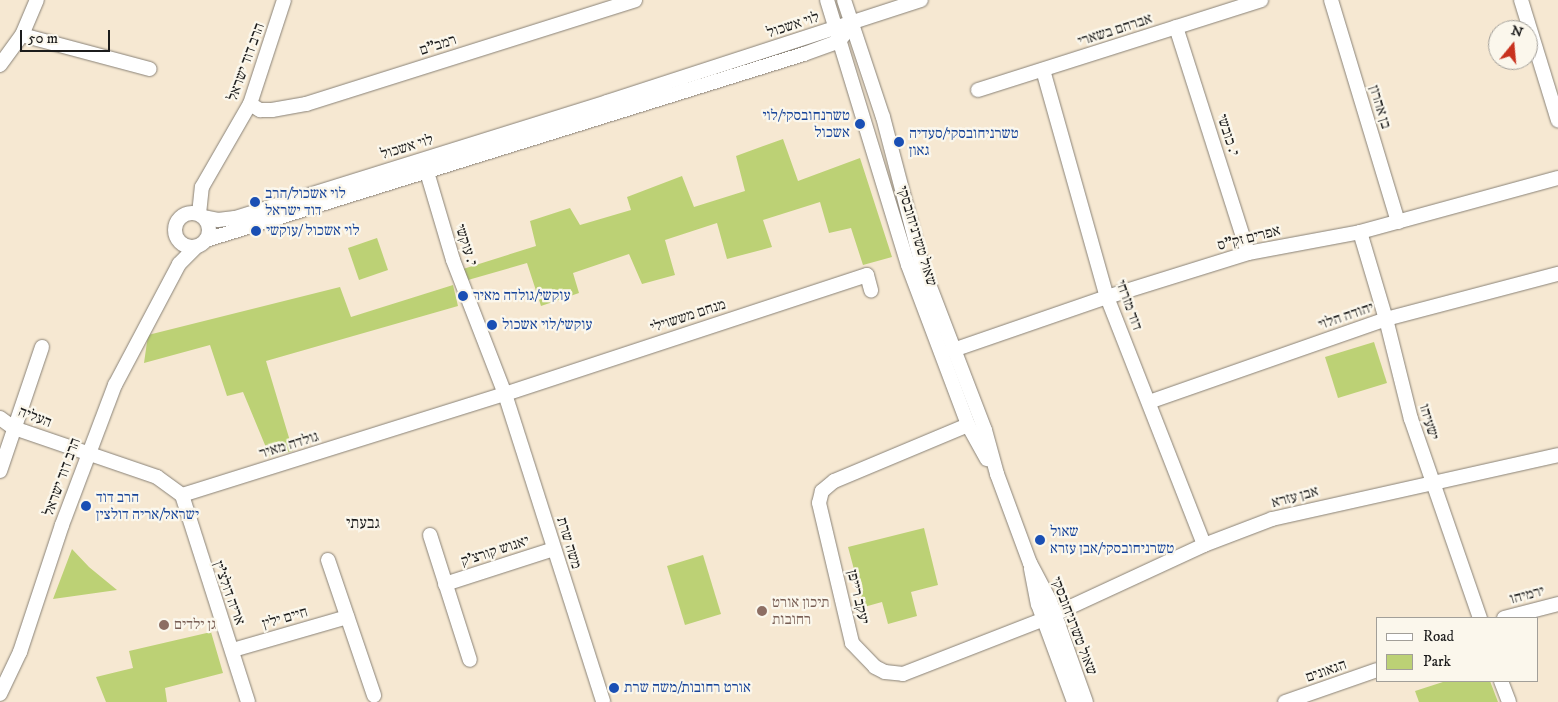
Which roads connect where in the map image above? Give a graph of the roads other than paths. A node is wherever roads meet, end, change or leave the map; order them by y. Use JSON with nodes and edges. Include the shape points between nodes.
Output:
{"nodes":[{"id":1,"x":37,"y":0,"type":"edge"},
{"id":2,"x":284,"y":0,"type":"edge"},
{"id":3,"x":636,"y":0,"type":"edge"},
{"id":4,"x":827,"y":0,"type":"edge"},
{"id":5,"x":844,"y":0,"type":"edge"},
{"id":6,"x":921,"y":0,"type":"edge"},
{"id":7,"x":1262,"y":0,"type":"edge"},
{"id":8,"x":1331,"y":0,"type":"edge"},
{"id":9,"x":1521,"y":0,"type":"edge"},
{"id":10,"x":853,"y":24,"type":"junction"},
{"id":11,"x":1176,"y":27,"type":"junction"},
{"id":12,"x":22,"y":35,"type":"junction"},
{"id":13,"x":836,"y":35,"type":"junction"},
{"id":14,"x":804,"y":54,"type":"junction"},
{"id":15,"x":845,"y":60,"type":"junction"},
{"id":16,"x":0,"y":65,"type":"edge"},
{"id":17,"x":150,"y":69,"type":"dead end"},
{"id":18,"x":1042,"y":70,"type":"junction"},
{"id":19,"x":978,"y":90,"type":"dead end"},
{"id":20,"x":250,"y":104,"type":"junction"},
{"id":21,"x":1558,"y":120,"type":"edge"},
{"id":22,"x":425,"y":165,"type":"junction"},
{"id":23,"x":1558,"y":178,"type":"edge"},
{"id":24,"x":202,"y":215,"type":"junction"},
{"id":25,"x":1398,"y":222,"type":"junction"},
{"id":26,"x":1360,"y":232,"type":"junction"},
{"id":27,"x":176,"y":238,"type":"junction"},
{"id":28,"x":201,"y":243,"type":"junction"},
{"id":29,"x":1248,"y":253,"type":"junction"},
{"id":30,"x":1558,"y":274,"type":"edge"},
{"id":31,"x":170,"y":279,"type":"junction"},
{"id":32,"x":871,"y":290,"type":"dead end"},
{"id":33,"x":1107,"y":297,"type":"junction"},
{"id":34,"x":1386,"y":319,"type":"junction"},
{"id":35,"x":42,"y":347,"type":"dead end"},
{"id":36,"x":953,"y":350,"type":"junction"},
{"id":37,"x":506,"y":394,"type":"junction"},
{"id":38,"x":1149,"y":402,"type":"junction"},
{"id":39,"x":0,"y":418,"type":"edge"},
{"id":40,"x":968,"y":425,"type":"junction"},
{"id":41,"x":14,"y":428,"type":"junction"},
{"id":42,"x":88,"y":453,"type":"junction"},
{"id":43,"x":1558,"y":455,"type":"edge"},
{"id":44,"x":0,"y":471,"type":"edge"},
{"id":45,"x":997,"y":474,"type":"junction"},
{"id":46,"x":1431,"y":481,"type":"junction"},
{"id":47,"x":182,"y":495,"type":"junction"},
{"id":48,"x":430,"y":535,"type":"dead end"},
{"id":49,"x":1204,"y":545,"type":"junction"},
{"id":50,"x":554,"y":549,"type":"junction"},
{"id":51,"x":328,"y":560,"type":"dead end"},
{"id":52,"x":446,"y":584,"type":"junction"},
{"id":53,"x":1558,"y":604,"type":"edge"},
{"id":54,"x":347,"y":617,"type":"junction"},
{"id":55,"x":1480,"y":617,"type":"edge"},
{"id":56,"x":1508,"y":617,"type":"edge"},
{"id":57,"x":1052,"y":619,"type":"junction"},
{"id":58,"x":232,"y":650,"type":"junction"},
{"id":59,"x":470,"y":660,"type":"dead end"},
{"id":60,"x":1376,"y":670,"type":"edge"},
{"id":61,"x":1501,"y":682,"type":"edge"},
{"id":62,"x":0,"y":694,"type":"edge"},
{"id":63,"x":374,"y":695,"type":"dead end"},
{"id":64,"x":248,"y":702,"type":"edge"},
{"id":65,"x":603,"y":702,"type":"edge"},
{"id":66,"x":1074,"y":702,"type":"edge"},
{"id":67,"x":1086,"y":702,"type":"edge"},
{"id":68,"x":1285,"y":702,"type":"edge"},
{"id":69,"x":1509,"y":702,"type":"edge"}],
"edges":[{"from":1,"to":12,"type":"street"},
{"from":2,"to":20,"type":"street","name":"הרב דוד ישראל"},
{"from":3,"to":20,"type":"street","name":"רמב\"ם","via":[[306,104],[260,110]]},
{"from":4,"to":13,"type":"street","name":"שאול טשרניחובסקי"},
{"from":5,"to":10,"type":"street","name":"שאול טשרניחובסקי"},
{"from":6,"to":10,"type":"street","name":"לוי אשכול"},
{"from":7,"to":11,"type":"street","name":"אברהם בשארי"},
{"from":8,"to":25,"type":"street","name":"בן אהרון"},
{"from":9,"to":21,"type":"street"},
{"from":10,"to":13,"type":"street","name":"לוי אשכול"},
{"from":10,"to":36,"type":"street","name":"שאול טשרניחובסקי","via":[[885,124],[922,266]]},
{"from":11,"to":18,"type":"street","name":"אברהם בשארי"},
{"from":11,"to":29,"type":"street","name":"י. כובשי"},
{"from":12,"to":16,"type":"street"},
{"from":12,"to":17,"type":"street"},
{"from":13,"to":14,"type":"street","name":"לוי אשכול"},
{"from":13,"to":15,"type":"street","name":"שאול טשרניחובסקי"},
{"from":13,"to":22,"type":"street","name":"לוי אשכול"},
{"from":14,"to":15,"type":"street","via":[[822,53]]},
{"from":14,"to":22,"type":"street","name":"לוי אשכול"},
{"from":15,"to":40,"type":"street","name":"שאול טשרניחובסקי","via":[[908,265]]},
{"from":18,"to":19,"type":"street","name":"אברהם בשארי"},
{"from":18,"to":33,"type":"street","name":"דוד מזרחי"},
{"from":20,"to":24,"type":"street","name":"הרב דוד ישראל","via":[[205,179],[199,195]]},
{"from":22,"to":24,"type":"street","name":"לוי אשכול","via":[[235,218],[218,220]]},
{"from":22,"to":28,"type":"street","name":"לוי אשכול"},
{"from":22,"to":37,"type":"street","name":"י. עוקשי","via":[[453,260]]},
{"from":23,"to":25,"type":"street","name":"אפרים זק\"ס"},
{"from":24,"to":27,"type":"street","via":[[190,212],[181,216],[175,223]]},
{"from":24,"to":28,"type":"street","via":[[209,231]]},
{"from":25,"to":26,"type":"street","name":"אפרים זק\"ס"},
{"from":26,"to":29,"type":"street","name":"אפרים זק\"ס"},
{"from":26,"to":34,"type":"street","name":"ישעיהו"},
{"from":27,"to":28,"type":"street","via":[[185,246]]},
{"from":27,"to":31,"type":"street","name":"הרב דוד ישראל"},
{"from":28,"to":31,"type":"street","name":"הרב דוד ישראל","via":[[183,257]]},
{"from":29,"to":33,"type":"street","name":"אפרים זק\"ס"},
{"from":30,"to":34,"type":"street","name":"יהודה הלוי"},
{"from":31,"to":42,"type":"street","name":"הרב דוד ישראל","via":[[115,385]]},
{"from":32,"to":37,"type":"street","name":"מנחם מששוילי","via":[[867,275]]},
{"from":33,"to":36,"type":"street","name":"אפרים זק\"ס"},
{"from":33,"to":38,"type":"street","name":"דוד מזרחי"},
{"from":34,"to":38,"type":"street","name":"יהודה הלוי"},
{"from":34,"to":46,"type":"street","name":"ישעיהו","via":[[1399,376]]},
{"from":35,"to":41,"type":"street"},
{"from":36,"to":45,"type":"street","name":"שאול טשרניחובסקי","via":[[985,430]]},
{"from":37,"to":47,"type":"street","name":"גולדה מאיר"},
{"from":37,"to":50,"type":"street","name":"משה שרת"},
{"from":38,"to":49,"type":"street","name":"דוד מזרחי"},
{"from":39,"to":41,"type":"street","name":"העליה"},
{"from":40,"to":45,"type":"street","name":"שאול טשרניחובסקי"},
{"from":40,"to":57,"type":"street","name":"יעקב רייפן","via":[[834,481],[822,491],[819,503],[852,643],[875,667],[903,674]]},
{"from":41,"to":42,"type":"street","name":"העליה"},
{"from":41,"to":44,"type":"street"},
{"from":42,"to":47,"type":"street","via":[[156,477]]},
{"from":42,"to":62,"type":"street","name":"הרב דוד ישראל","via":[[20,652]]},
{"from":43,"to":46,"type":"street","name":"אבן עזרא"},
{"from":45,"to":57,"type":"street","name":"שאול טשרניחובסקי","via":[[1030,563],[1033,586]]},
{"from":46,"to":49,"type":"street","name":"אבן עזרא","via":[[1272,520]]},
{"from":46,"to":55,"type":"street","name":"ישעיהו"},
{"from":47,"to":58,"type":"street","name":"אריה דולצ'ין","via":[[200,559]]},
{"from":48,"to":52,"type":"street","name":"יאנוש קורצ'ק"},
{"from":49,"to":57,"type":"street","name":"אבן עזרא"},
{"from":50,"to":52,"type":"street","name":"יאנוש קורצ'ק"},
{"from":50,"to":65,"type":"street","name":"משה שרת"},
{"from":51,"to":54,"type":"street"},
{"from":52,"to":59,"type":"street","name":"יאנוש קורצ'ק"},
{"from":53,"to":56,"type":"street","name":"ירמיהו"},
{"from":54,"to":58,"type":"street","name":"חיים ילין"},
{"from":54,"to":63,"type":"street"},
{"from":57,"to":66,"type":"street","name":"שאול טשרניחובסקי"},
{"from":57,"to":67,"type":"street","name":"שאול טשרניחובסקי"},
{"from":58,"to":64,"type":"street","name":"אריה דולצ'ין"},
{"from":60,"to":68,"type":"street","name":"הגאונים"},
{"from":61,"to":69,"type":"street"}]}
